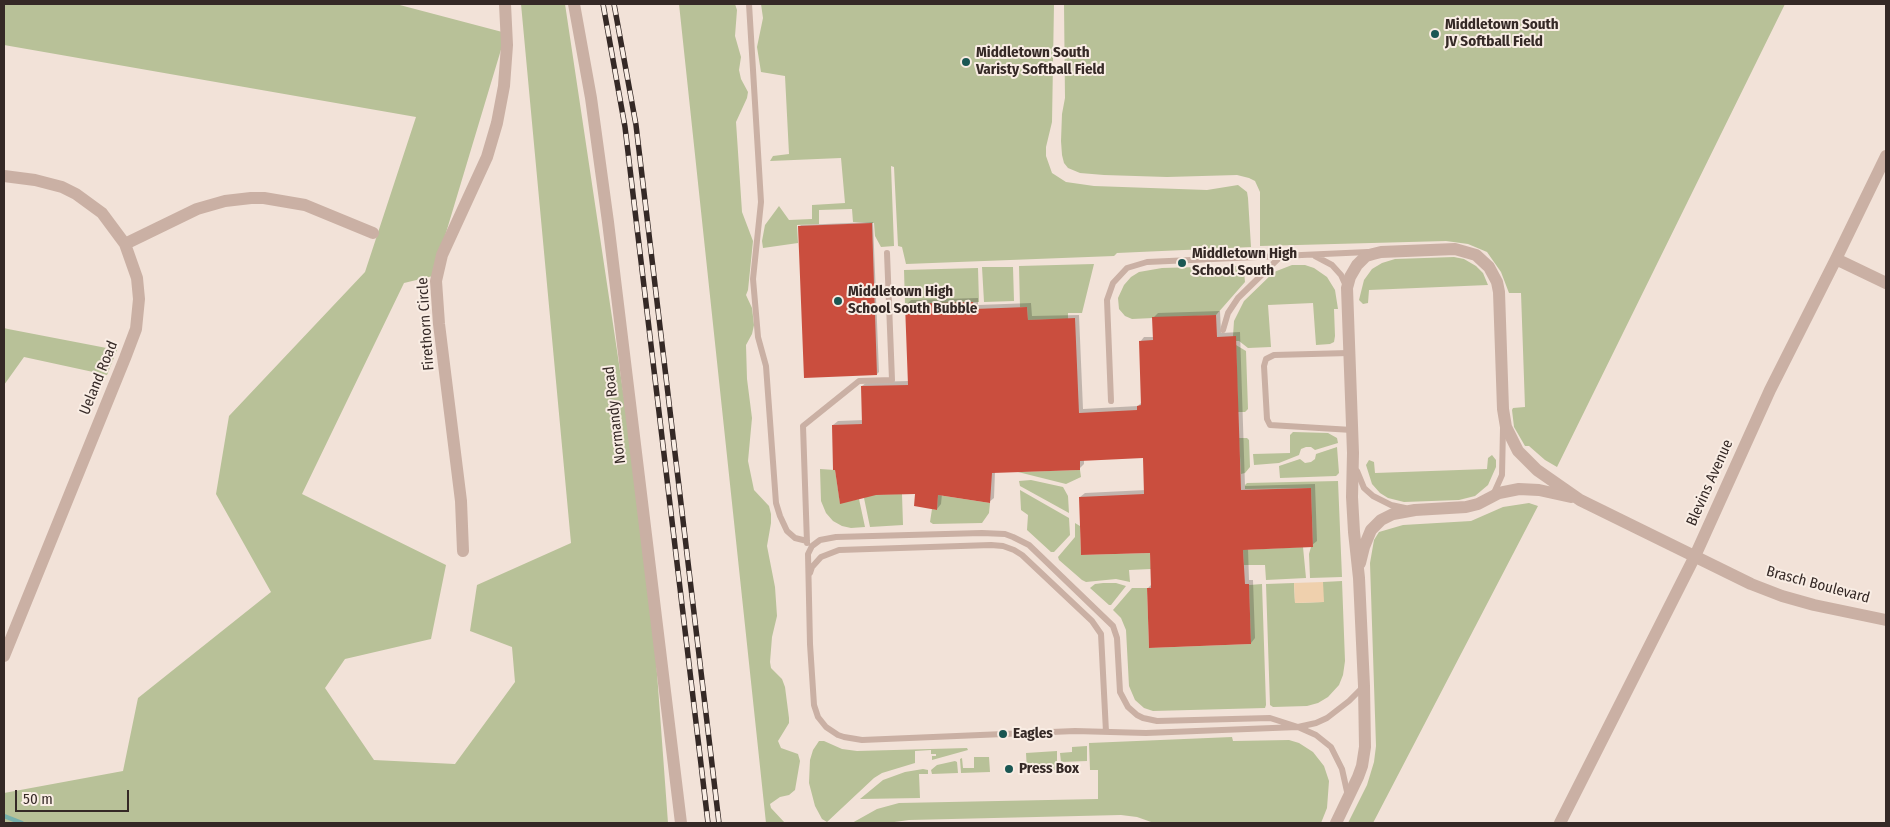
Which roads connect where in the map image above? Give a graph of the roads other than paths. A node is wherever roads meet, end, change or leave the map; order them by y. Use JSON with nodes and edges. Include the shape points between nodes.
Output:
{"nodes":[{"id":1,"x":574,"y":4,"type":"edge"},
{"id":2,"x":749,"y":4,"type":"edge"},
{"id":3,"x":505,"y":10,"type":"edge"},
{"id":4,"x":1886,"y":156,"type":"edge"},
{"id":5,"x":4,"y":176,"type":"edge"},
{"id":6,"x":373,"y":233,"type":"dead end"},
{"id":7,"x":125,"y":244,"type":"junction"},
{"id":8,"x":1381,"y":252,"type":"junction"},
{"id":9,"x":887,"y":253,"type":"dead end"},
{"id":10,"x":1306,"y":255,"type":"junction"},
{"id":11,"x":1281,"y":256,"type":"junction"},
{"id":12,"x":1836,"y":260,"type":"junction"},
{"id":13,"x":1886,"y":282,"type":"edge"},
{"id":14,"x":1347,"y":292,"type":"junction"},
{"id":15,"x":1223,"y":330,"type":"dead end"},
{"id":16,"x":1349,"y":353,"type":"junction"},
{"id":17,"x":1111,"y":401,"type":"dead end"},
{"id":18,"x":1503,"y":409,"type":"junction"},
{"id":19,"x":1352,"y":430,"type":"junction"},
{"id":20,"x":1353,"y":452,"type":"junction"},
{"id":21,"x":1492,"y":496,"type":"junction"},
{"id":22,"x":1580,"y":500,"type":"junction"},
{"id":23,"x":1414,"y":510,"type":"junction"},
{"id":24,"x":807,"y":540,"type":"junction"},
{"id":25,"x":463,"y":551,"type":"dead end"},
{"id":26,"x":1695,"y":556,"type":"junction"},
{"id":27,"x":808,"y":559,"type":"junction"},
{"id":28,"x":1360,"y":578,"type":"junction"},
{"id":29,"x":808,"y":579,"type":"junction"},
{"id":30,"x":1886,"y":620,"type":"edge"},
{"id":31,"x":4,"y":656,"type":"edge"},
{"id":32,"x":1364,"y":686,"type":"junction"},
{"id":33,"x":1298,"y":727,"type":"junction"},
{"id":34,"x":1106,"y":732,"type":"junction"},
{"id":35,"x":1348,"y":799,"type":"junction"},
{"id":36,"x":680,"y":823,"type":"edge"},
{"id":37,"x":1336,"y":823,"type":"edge"},
{"id":38,"x":1560,"y":823,"type":"edge"}],
"edges":[{"from":1,"to":36,"type":"street","name":"Normandy Road","via":[[608,222]]},
{"from":2,"to":24,"type":"lane","via":[[760,202],[753,280],[758,337],[766,366],[776,503],[787,531],[795,538]]},
{"from":3,"to":25,"type":"street","name":"Firethorn Circle","via":[[507,45],[497,123],[487,157],[442,255],[436,281],[461,501]]},
{"from":4,"to":12,"type":"street","name":"Blevins Avenue"},
{"from":5,"to":7,"type":"street","name":"Ueland Road","via":[[50,183],[76,194],[102,213]]},
{"from":6,"to":7,"type":"street","via":[[305,205],[251,198],[197,208]]},
{"from":7,"to":31,"type":"street","name":"Ueland Road","via":[[137,278],[139,305],[136,329]]},
{"from":8,"to":10,"type":"lane"},
{"from":8,"to":14,"type":"street","via":[[1366,256],[1357,265]]},
{"from":8,"to":18,"type":"street","via":[[1455,249],[1476,255],[1489,267],[1499,292]]},
{"from":9,"to":24,"type":"lane","via":[[892,380],[859,381],[803,426]]},
{"from":10,"to":11,"type":"lane"},
{"from":10,"to":14,"type":"lane","via":[[1319,257],[1332,265],[1343,279]]},
{"from":11,"to":15,"type":"lane","via":[[1238,298],[1228,313]]},
{"from":11,"to":17,"type":"lane","via":[[1147,262],[1127,268],[1113,283],[1107,300]]},
{"from":12,"to":13,"type":"street"},
{"from":12,"to":26,"type":"street","name":"Blevins Avenue","via":[[1770,390]]},
{"from":14,"to":16,"type":"street"},
{"from":16,"to":19,"type":"street"},
{"from":16,"to":19,"type":"lane","via":[[1274,355],[1266,359],[1266,418],[1270,425]]},
{"from":18,"to":21,"type":"lane","via":[[1503,469]]},
{"from":18,"to":22,"type":"street","via":[[1509,434],[1524,458]]},
{"from":19,"to":20,"type":"street"},
{"from":20,"to":23,"type":"lane","via":[[1359,479],[1373,496],[1391,506]]},
{"from":20,"to":28,"type":"street","via":[[1354,532]]},
{"from":21,"to":22,"type":"street","via":[[1526,489]]},
{"from":21,"to":23,"type":"street","via":[[1466,507]]},
{"from":22,"to":26,"type":"street","name":"Brasch Boulevard"},
{"from":23,"to":28,"type":"street","via":[[1387,517],[1371,530],[1361,557]]},
{"from":24,"to":27,"type":"lane"},
{"from":26,"to":30,"type":"street","name":"Brasch Boulevard","via":[[1782,596]]},
{"from":26,"to":38,"type":"street","name":"Blevins Avenue"},
{"from":27,"to":29,"type":"lane"},
{"from":27,"to":33,"type":"lane","via":[[812,546],[831,537],[982,532],[1014,536],[1029,545],[1113,626],[1117,638],[1120,692],[1137,715],[1157,721],[1270,718]]},
{"from":28,"to":32,"type":"street"},
{"from":29,"to":34,"type":"lane","via":[[814,705],[821,721],[838,736],[862,740]]},
{"from":29,"to":34,"type":"lane","via":[[816,562],[839,550],[991,545],[1014,550],[1092,621],[1101,634]]},
{"from":32,"to":33,"type":"lane","via":[[1327,718]]},
{"from":32,"to":35,"type":"street","via":[[1364,757]]},
{"from":33,"to":34,"type":"lane"},
{"from":33,"to":35,"type":"lane","via":[[1331,747],[1342,769]]},
{"from":35,"to":37,"type":"street"}]}
